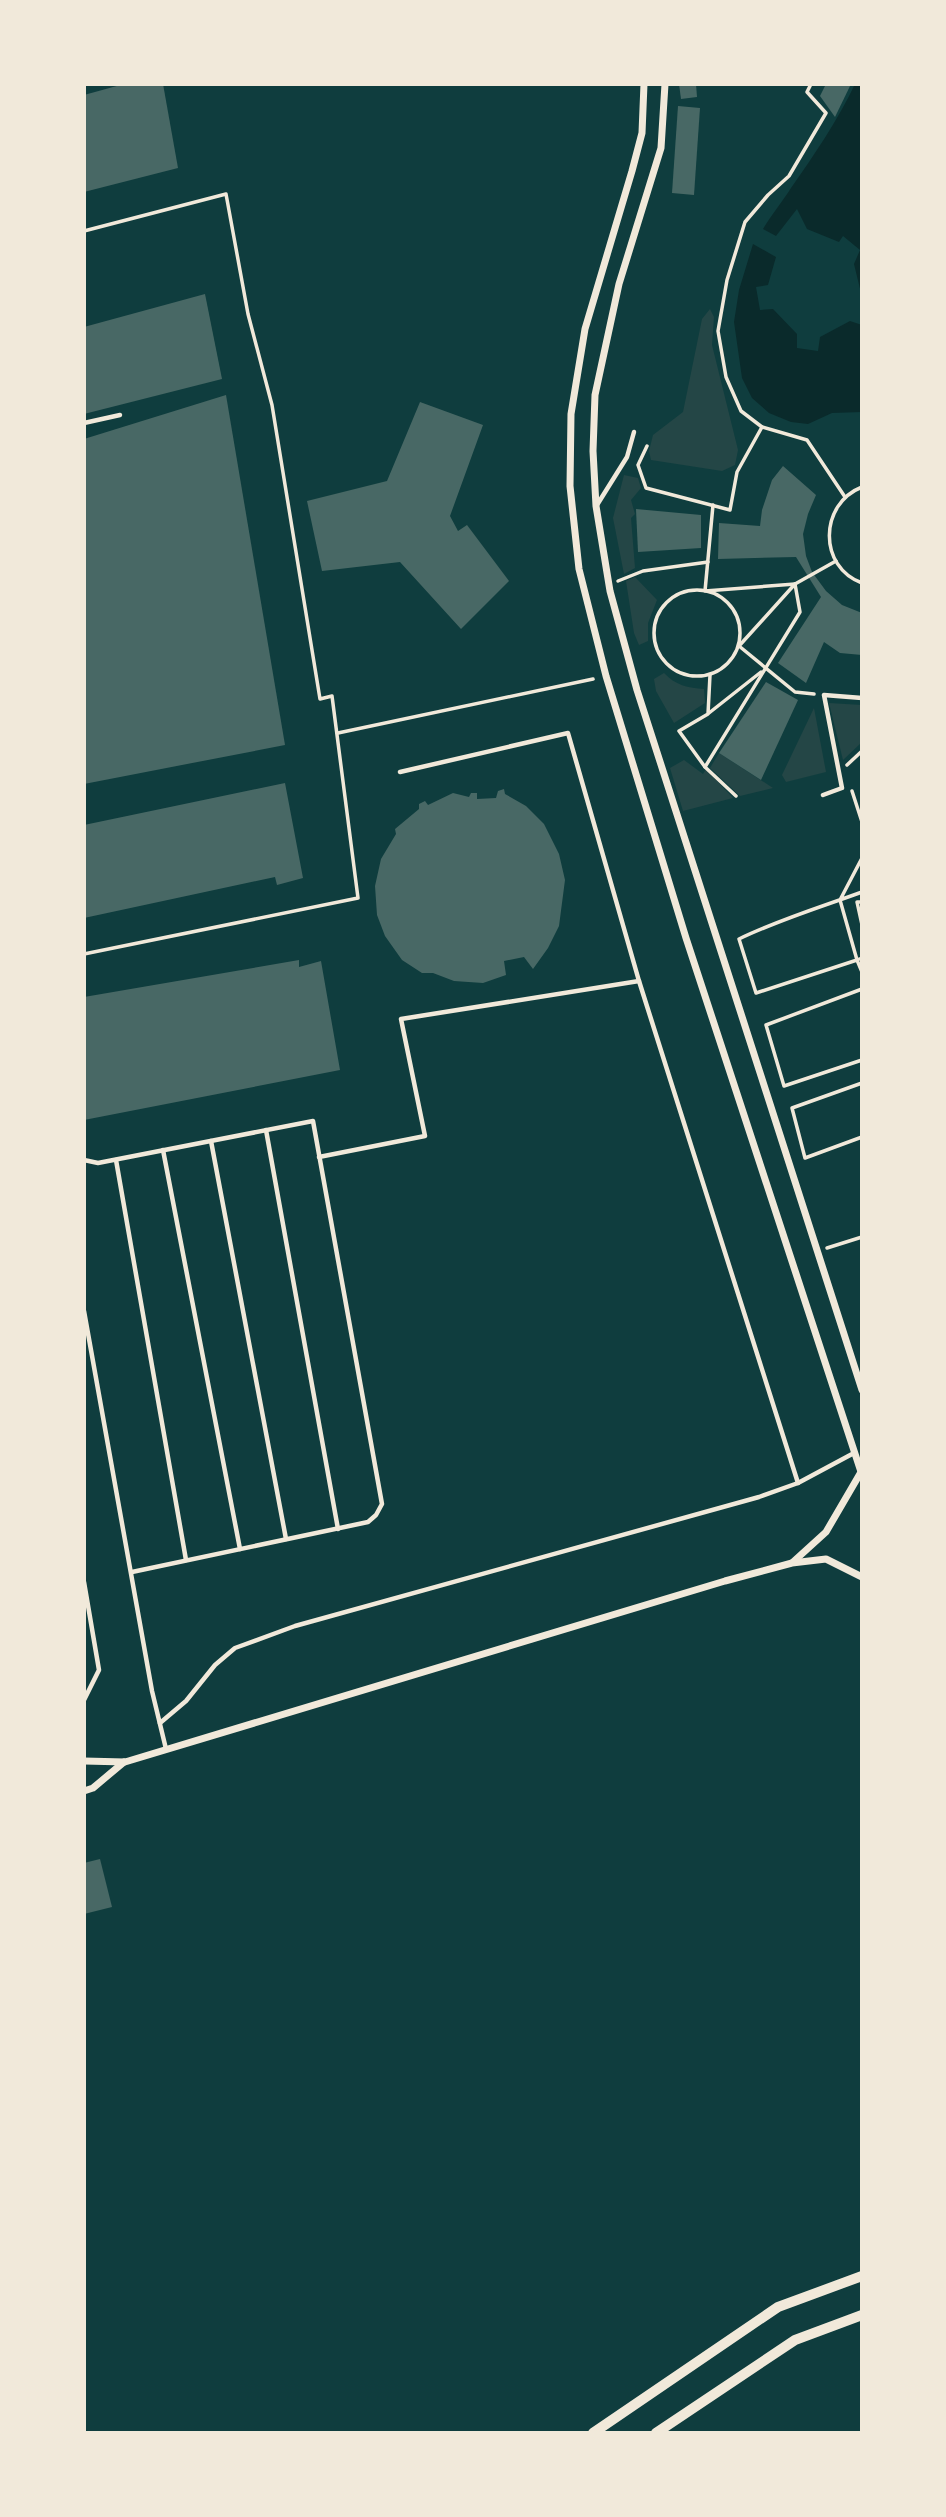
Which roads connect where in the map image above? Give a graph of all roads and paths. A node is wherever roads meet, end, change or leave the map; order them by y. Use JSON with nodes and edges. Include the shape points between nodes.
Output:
{"nodes":[{"id":1,"x":644,"y":84,"type":"edge"},
{"id":2,"x":665,"y":84,"type":"edge"},
{"id":3,"x":811,"y":84,"type":"edge"},
{"id":4,"x":84,"y":231,"type":"edge"},
{"id":5,"x":120,"y":415,"type":"dead end"},
{"id":6,"x":84,"y":423,"type":"edge"},
{"id":7,"x":762,"y":427,"type":"junction"},
{"id":8,"x":634,"y":432,"type":"dead end"},
{"id":9,"x":647,"y":446,"type":"dead end"},
{"id":10,"x":862,"y":488,"type":"edge"},
{"id":11,"x":845,"y":497,"type":"junction"},
{"id":12,"x":713,"y":505,"type":"junction"},
{"id":13,"x":596,"y":506,"type":"junction"},
{"id":14,"x":836,"y":561,"type":"junction"},
{"id":15,"x":708,"y":562,"type":"junction"},
{"id":16,"x":862,"y":583,"type":"edge"},
{"id":17,"x":609,"y":584,"type":"junction"},
{"id":18,"x":795,"y":584,"type":"junction"},
{"id":19,"x":705,"y":591,"type":"junction"},
{"id":20,"x":739,"y":646,"type":"junction"},
{"id":21,"x":765,"y":669,"type":"junction"},
{"id":22,"x":710,"y":675,"type":"junction"},
{"id":23,"x":606,"y":676,"type":"junction"},
{"id":24,"x":824,"y":695,"type":"junction"},
{"id":25,"x":862,"y":698,"type":"edge"},
{"id":26,"x":708,"y":714,"type":"junction"},
{"id":27,"x":338,"y":733,"type":"junction"},
{"id":28,"x":705,"y":766,"type":"junction"},
{"id":29,"x":400,"y":772,"type":"dead end"},
{"id":30,"x":823,"y":795,"type":"dead end"},
{"id":31,"x":736,"y":796,"type":"dead end"},
{"id":32,"x":862,"y":858,"type":"edge"},
{"id":33,"x":862,"y":892,"type":"edge"},
{"id":34,"x":840,"y":900,"type":"junction"},
{"id":35,"x":862,"y":902,"type":"edge"},
{"id":36,"x":862,"y":925,"type":"edge"},
{"id":37,"x":84,"y":954,"type":"edge"},
{"id":38,"x":860,"y":959,"type":"edge"},
{"id":39,"x":862,"y":972,"type":"edge"},
{"id":40,"x":639,"y":981,"type":"junction"},
{"id":41,"x":862,"y":989,"type":"edge"},
{"id":42,"x":862,"y":1060,"type":"edge"},
{"id":43,"x":862,"y":1083,"type":"edge"},
{"id":44,"x":266,"y":1130,"type":"junction"},
{"id":45,"x":862,"y":1137,"type":"edge"},
{"id":46,"x":211,"y":1141,"type":"junction"},
{"id":47,"x":163,"y":1150,"type":"junction"},
{"id":48,"x":319,"y":1157,"type":"junction"},
{"id":49,"x":84,"y":1160,"type":"edge"},
{"id":50,"x":116,"y":1160,"type":"junction"},
{"id":51,"x":862,"y":1237,"type":"edge"},
{"id":52,"x":817,"y":1252,"type":"junction"},
{"id":53,"x":84,"y":1311,"type":"edge"},
{"id":54,"x":862,"y":1390,"type":"edge"},
{"id":55,"x":854,"y":1453,"type":"junction"},
{"id":56,"x":862,"y":1473,"type":"edge"},
{"id":57,"x":798,"y":1483,"type":"junction"},
{"id":58,"x":338,"y":1529,"type":"junction"},
{"id":59,"x":286,"y":1539,"type":"junction"},
{"id":60,"x":240,"y":1549,"type":"junction"},
{"id":61,"x":186,"y":1560,"type":"junction"},
{"id":62,"x":792,"y":1563,"type":"junction"},
{"id":63,"x":132,"y":1572,"type":"junction"},
{"id":64,"x":862,"y":1577,"type":"edge"},
{"id":65,"x":84,"y":1582,"type":"edge"},
{"id":66,"x":85,"y":1696,"type":"edge"},
{"id":67,"x":160,"y":1723,"type":"junction"},
{"id":68,"x":166,"y":1749,"type":"junction"},
{"id":69,"x":84,"y":1761,"type":"edge"},
{"id":70,"x":125,"y":1762,"type":"junction"},
{"id":71,"x":84,"y":1791,"type":"edge"},
{"id":72,"x":862,"y":2276,"type":"edge"},
{"id":73,"x":862,"y":2315,"type":"edge"},
{"id":74,"x":593,"y":2433,"type":"edge"},
{"id":75,"x":656,"y":2433,"type":"edge"}],
"edges":[{"from":1,"to":23,"type":"street","via":[[642,133],[585,330],[571,414],[570,486],[579,569]]},
{"from":2,"to":13,"type":"street","via":[[661,148],[619,284],[595,395]]},
{"from":3,"to":7,"type":"path","via":[[807,92],[826,113],[789,176],[746,222],[727,280],[718,331],[726,377],[741,411]]},
{"from":4,"to":27,"type":"path","via":[[226,194],[248,314],[272,405],[320,699],[332,696]]},
{"from":5,"to":6,"type":"lane"},
{"from":7,"to":11,"type":"path","via":[[807,440]]},
{"from":7,"to":12,"type":"path","via":[[737,472],[730,510]]},
{"from":8,"to":13,"type":"lane","via":[[627,457]]},
{"from":9,"to":12,"type":"path","via":[[638,465],[646,488]]},
{"from":10,"to":11,"type":"path"},
{"from":11,"to":14,"type":"path","via":[[829,525],[828,541]]},
{"from":12,"to":15,"type":"path"},
{"from":13,"to":17,"type":"street"},
{"from":14,"to":16,"type":"path"},
{"from":14,"to":18,"type":"path"},
{"from":15,"to":17,"type":"path","via":[[643,571]]},
{"from":15,"to":19,"type":"path"},
{"from":17,"to":52,"type":"street","via":[[637,690]]},
{"from":18,"to":19,"type":"path"},
{"from":18,"to":20,"type":"path"},
{"from":18,"to":21,"type":"path","via":[[800,612]]},
{"from":19,"to":20,"type":"path","via":[[719,596],[734,611],[741,632]]},
{"from":19,"to":22,"type":"path","via":[[684,593],[666,603],[654,629],[658,650],[670,667],[689,676]]},
{"from":20,"to":21,"type":"path"},
{"from":20,"to":22,"type":"path","via":[[727,664]]},
{"from":21,"to":24,"type":"path","via":[[795,692]]},
{"from":21,"to":26,"type":"path"},
{"from":21,"to":28,"type":"path"},
{"from":22,"to":26,"type":"path"},
{"from":23,"to":27,"type":"path"},
{"from":23,"to":55,"type":"street"},
{"from":24,"to":25,"type":"lane"},
{"from":24,"to":30,"type":"lane","via":[[842,788]]},
{"from":26,"to":28,"type":"path","via":[[679,731]]},
{"from":27,"to":37,"type":"path","via":[[358,898]]},
{"from":28,"to":31,"type":"path"},
{"from":29,"to":40,"type":"lane","via":[[568,733]]},
{"from":32,"to":34,"type":"path"},
{"from":33,"to":34,"type":"path"},
{"from":34,"to":38,"type":"path"},
{"from":34,"to":38,"type":"path","via":[[738,939],[756,993]]},
{"from":35,"to":36,"type":"path","via":[[857,902]]},
{"from":38,"to":39,"type":"path"},
{"from":40,"to":48,"type":"lane","via":[[401,1019],[425,1136]]},
{"from":40,"to":57,"type":"lane"},
{"from":41,"to":42,"type":"path","via":[[766,1025],[784,1086]]},
{"from":43,"to":45,"type":"path","via":[[792,1108],[805,1158]]},
{"from":44,"to":46,"type":"lane"},
{"from":44,"to":48,"type":"lane","via":[[313,1121]]},
{"from":44,"to":58,"type":"lane"},
{"from":46,"to":47,"type":"lane"},
{"from":46,"to":59,"type":"lane"},
{"from":47,"to":50,"type":"lane"},
{"from":47,"to":60,"type":"lane"},
{"from":48,"to":58,"type":"lane","via":[[383,1504],[368,1522]]},
{"from":49,"to":50,"type":"lane","via":[[98,1164]]},
{"from":50,"to":61,"type":"lane"},
{"from":51,"to":52,"type":"path"},
{"from":52,"to":54,"type":"street"},
{"from":53,"to":63,"type":"lane"},
{"from":55,"to":56,"type":"street"},
{"from":55,"to":57,"type":"lane"},
{"from":56,"to":62,"type":"street","via":[[826,1532]]},
{"from":57,"to":67,"type":"lane","via":[[295,1626],[235,1648]]},
{"from":58,"to":59,"type":"lane"},
{"from":59,"to":60,"type":"lane"},
{"from":60,"to":61,"type":"lane"},
{"from":61,"to":63,"type":"lane"},
{"from":62,"to":64,"type":"street","via":[[826,1559]]},
{"from":62,"to":68,"type":"street"},
{"from":63,"to":67,"type":"lane"},
{"from":65,"to":66,"type":"lane","via":[[99,1670]]},
{"from":67,"to":68,"type":"lane"},
{"from":68,"to":70,"type":"street"},
{"from":69,"to":70,"type":"street"},
{"from":70,"to":71,"type":"street"},
{"from":72,"to":74,"type":"street","via":[[778,2307]]},
{"from":73,"to":75,"type":"street","via":[[795,2340]]}]}
